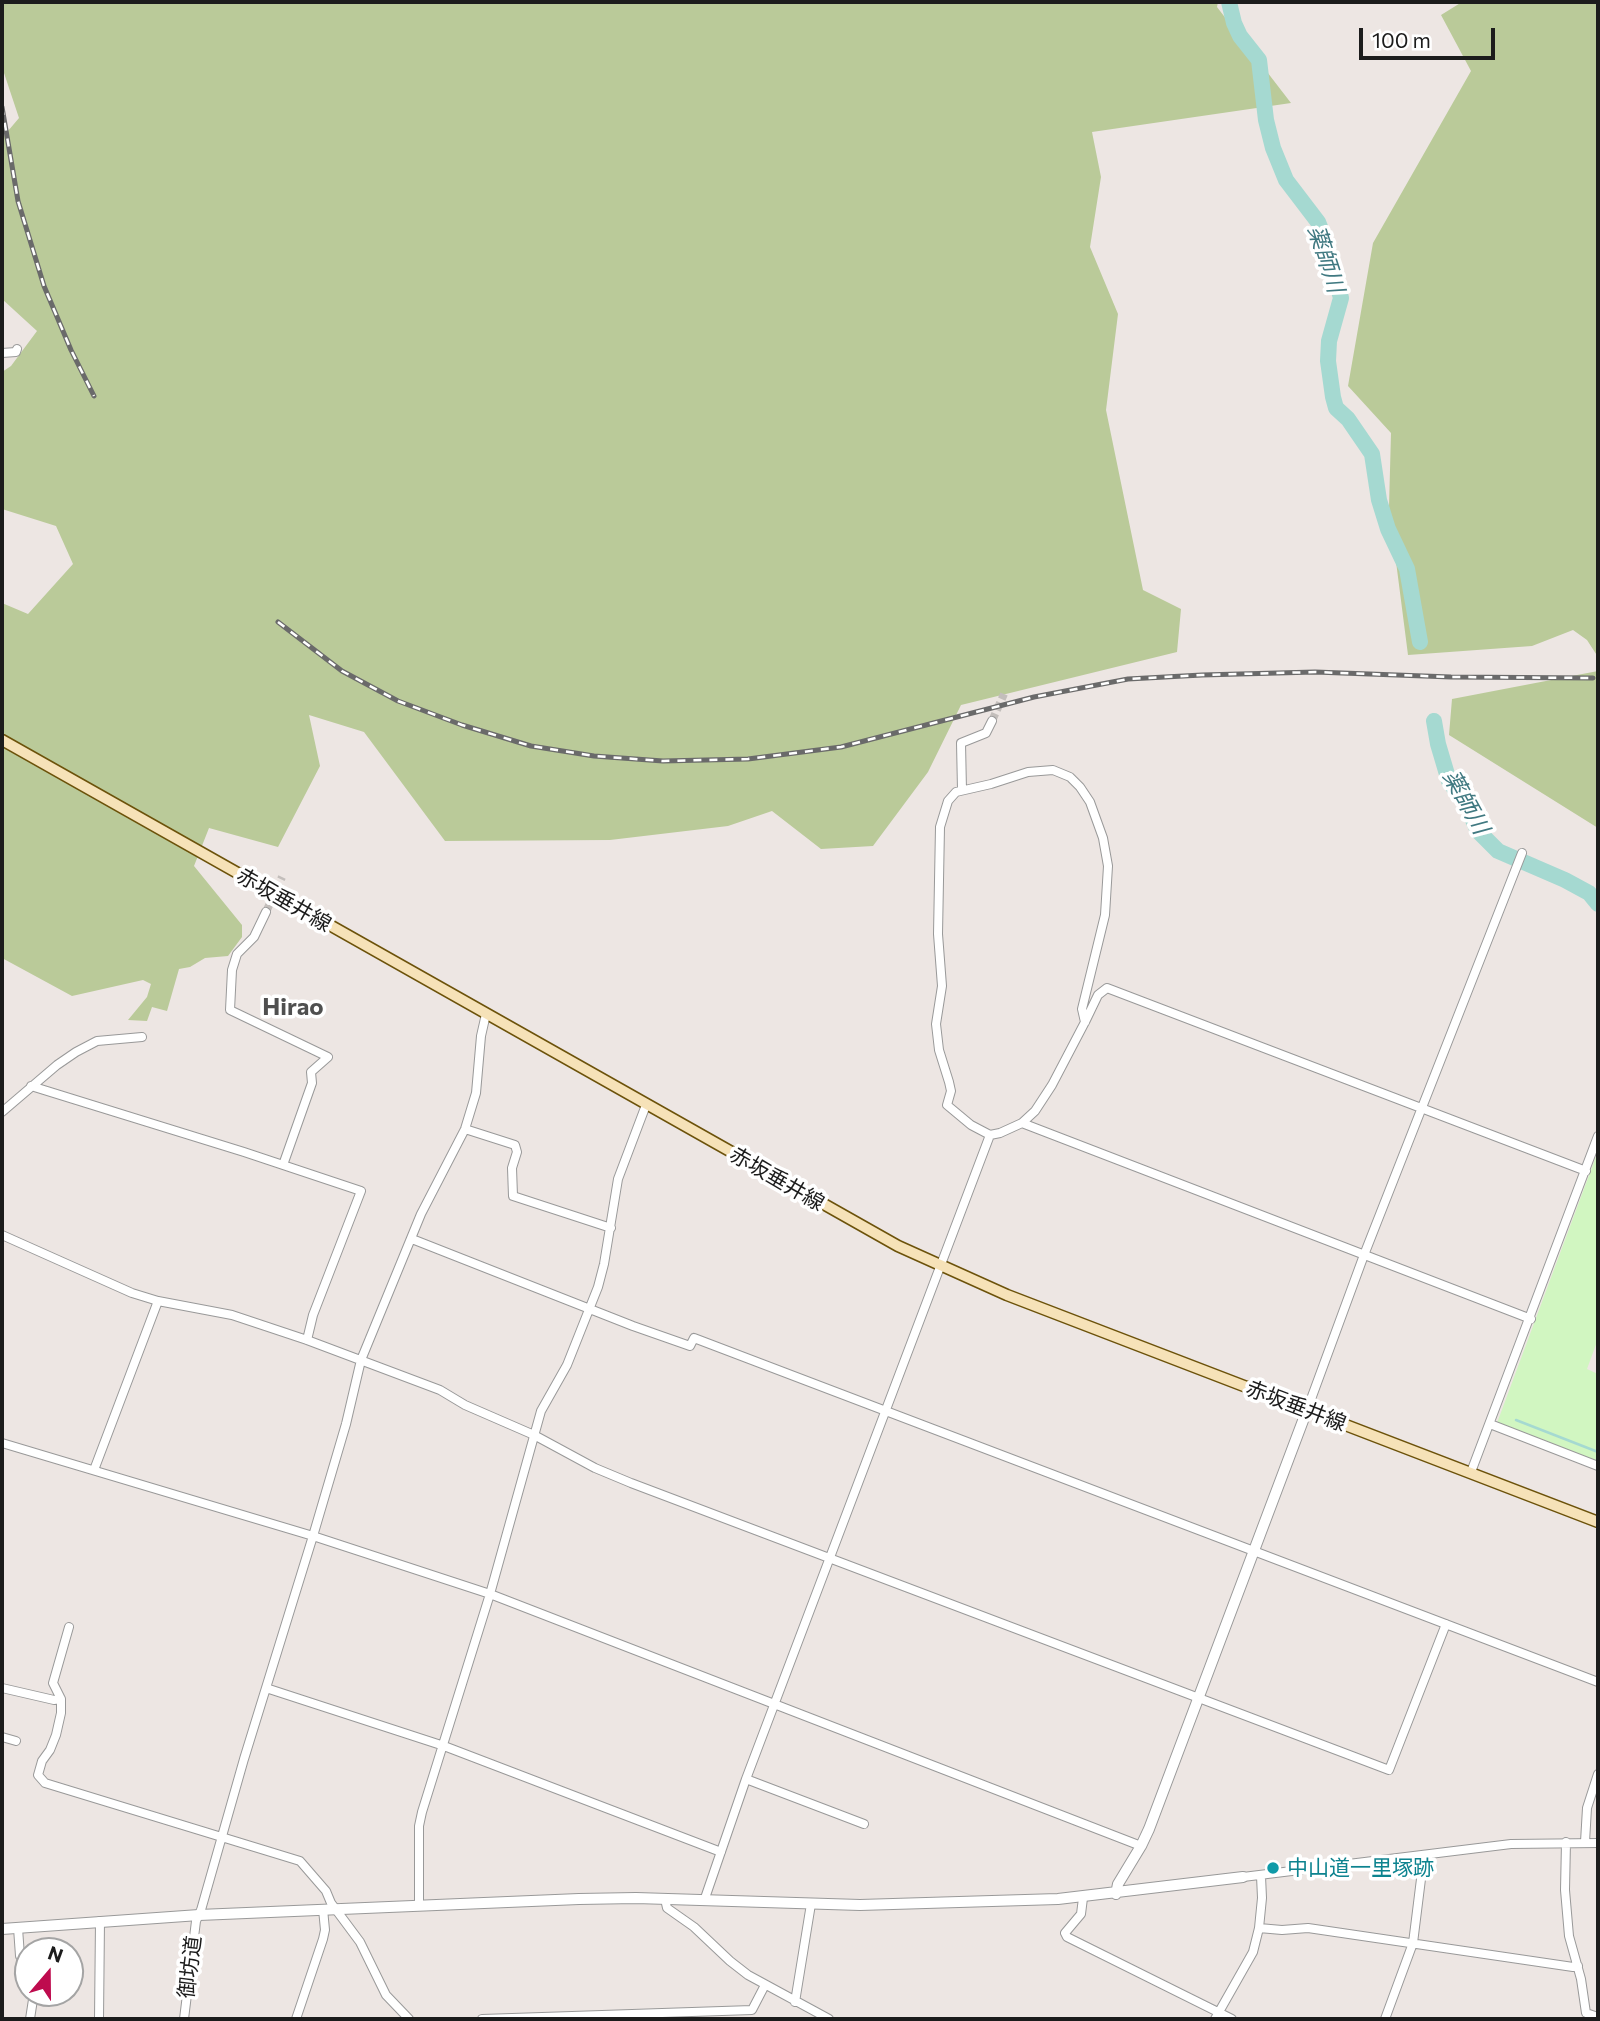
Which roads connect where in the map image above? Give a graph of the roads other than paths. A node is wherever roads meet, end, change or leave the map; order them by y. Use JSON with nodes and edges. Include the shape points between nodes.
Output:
{"nodes":[{"id":1,"x":17,"y":349,"type":"dead end"},
{"id":2,"x":2,"y":353,"type":"edge"},
{"id":3,"x":992,"y":721,"type":"tunnel mouth"},
{"id":4,"x":2,"y":740,"type":"edge"},
{"id":5,"x":962,"y":790,"type":"junction"},
{"id":6,"x":1521,"y":853,"type":"dead end"},
{"id":7,"x":266,"y":912,"type":"tunnel mouth"},
{"id":8,"x":486,"y":1014,"type":"junction"},
{"id":9,"x":1085,"y":1022,"type":"junction"},
{"id":10,"x":142,"y":1038,"type":"dead end"},
{"id":11,"x":31,"y":1086,"type":"junction"},
{"id":12,"x":646,"y":1105,"type":"junction"},
{"id":13,"x":1420,"y":1109,"type":"junction"},
{"id":14,"x":2,"y":1112,"type":"edge"},
{"id":15,"x":1022,"y":1123,"type":"junction"},
{"id":16,"x":465,"y":1129,"type":"junction"},
{"id":17,"x":989,"y":1135,"type":"junction"},
{"id":18,"x":1598,"y":1136,"type":"edge"},
{"id":19,"x":283,"y":1165,"type":"junction"},
{"id":20,"x":1586,"y":1171,"type":"junction"},
{"id":21,"x":611,"y":1228,"type":"junction"},
{"id":22,"x":2,"y":1235,"type":"edge"},
{"id":23,"x":412,"y":1239,"type":"junction"},
{"id":24,"x":1364,"y":1255,"type":"junction"},
{"id":25,"x":940,"y":1266,"type":"junction"},
{"id":26,"x":158,"y":1301,"type":"junction"},
{"id":27,"x":587,"y":1310,"type":"junction"},
{"id":28,"x":1531,"y":1318,"type":"junction"},
{"id":29,"x":307,"y":1340,"type":"junction"},
{"id":30,"x":361,"y":1360,"type":"junction"},
{"id":31,"x":1307,"y":1410,"type":"junction"},
{"id":32,"x":887,"y":1411,"type":"junction"},
{"id":33,"x":1490,"y":1424,"type":"junction"},
{"id":34,"x":534,"y":1435,"type":"junction"},
{"id":35,"x":2,"y":1443,"type":"edge"},
{"id":36,"x":1598,"y":1466,"type":"edge"},
{"id":37,"x":94,"y":1470,"type":"junction"},
{"id":38,"x":1471,"y":1472,"type":"junction"},
{"id":39,"x":1598,"y":1522,"type":"edge"},
{"id":40,"x":313,"y":1536,"type":"junction"},
{"id":41,"x":1255,"y":1552,"type":"junction"},
{"id":42,"x":831,"y":1558,"type":"junction"},
{"id":43,"x":490,"y":1594,"type":"junction"},
{"id":44,"x":1446,"y":1624,"type":"junction"},
{"id":45,"x":68,"y":1627,"type":"dead end"},
{"id":46,"x":1598,"y":1682,"type":"edge"},
{"id":47,"x":2,"y":1688,"type":"edge"},
{"id":48,"x":266,"y":1688,"type":"junction"},
{"id":49,"x":1198,"y":1697,"type":"junction"},
{"id":50,"x":61,"y":1699,"type":"junction"},
{"id":51,"x":775,"y":1706,"type":"junction"},
{"id":52,"x":2,"y":1737,"type":"edge"},
{"id":53,"x":16,"y":1741,"type":"dead end"},
{"id":54,"x":443,"y":1745,"type":"junction"},
{"id":55,"x":1598,"y":1774,"type":"edge"},
{"id":56,"x":746,"y":1779,"type":"junction"},
{"id":57,"x":864,"y":1824,"type":"dead end"},
{"id":58,"x":221,"y":1837,"type":"junction"},
{"id":59,"x":1566,"y":1842,"type":"junction"},
{"id":60,"x":1585,"y":1842,"type":"junction"},
{"id":61,"x":1598,"y":1843,"type":"edge"},
{"id":62,"x":1141,"y":1846,"type":"junction"},
{"id":63,"x":721,"y":1852,"type":"junction"},
{"id":64,"x":1424,"y":1854,"type":"junction"},
{"id":65,"x":1261,"y":1876,"type":"junction"},
{"id":66,"x":1243,"y":1877,"type":"joint"},
{"id":67,"x":1116,"y":1894,"type":"junction"},
{"id":68,"x":1083,"y":1898,"type":"junction"},
{"id":69,"x":665,"y":1899,"type":"junction"},
{"id":70,"x":704,"y":1901,"type":"junction"},
{"id":71,"x":419,"y":1904,"type":"junction"},
{"id":72,"x":811,"y":1904,"type":"junction"},
{"id":73,"x":323,"y":1909,"type":"junction"},
{"id":74,"x":336,"y":1909,"type":"junction"},
{"id":75,"x":199,"y":1915,"type":"junction"},
{"id":76,"x":100,"y":1921,"type":"junction"},
{"id":77,"x":18,"y":1928,"type":"junction"},
{"id":78,"x":1259,"y":1928,"type":"junction"},
{"id":79,"x":2,"y":1929,"type":"edge"},
{"id":80,"x":19,"y":1937,"type":"edge"},
{"id":81,"x":1413,"y":1943,"type":"junction"},
{"id":82,"x":1578,"y":1966,"type":"junction"},
{"id":83,"x":765,"y":1985,"type":"junction"},
{"id":84,"x":795,"y":2002,"type":"junction"},
{"id":85,"x":1217,"y":2017,"type":"edge"},
{"id":86,"x":1598,"y":2017,"type":"edge"},
{"id":87,"x":99,"y":2019,"type":"edge"},
{"id":88,"x":184,"y":2019,"type":"edge"},
{"id":89,"x":297,"y":2019,"type":"edge"},
{"id":90,"x":409,"y":2019,"type":"edge"},
{"id":91,"x":482,"y":2019,"type":"edge"},
{"id":92,"x":829,"y":2019,"type":"edge"},
{"id":93,"x":1232,"y":2019,"type":"edge"},
{"id":94,"x":1385,"y":2019,"type":"edge"}],
"edges":[{"from":1,"to":2,"type":"street"},
{"from":3,"to":5,"type":"street","via":[[986,733],[961,743]]},
{"from":4,"to":8,"type":"main road","name":"赤坂垂井線"},
{"from":5,"to":9,"type":"street","via":[[1028,772],[1054,770],[1070,777],[1090,802],[1108,866],[1105,915],[1082,1009]]},
{"from":5,"to":17,"type":"street","via":[[948,801],[940,827],[942,986],[936,1024],[951,1091],[947,1105]]},
{"from":6,"to":13,"type":"street"},
{"from":7,"to":19,"type":"street","via":[[254,937],[237,954],[230,1010],[328,1057],[311,1072],[312,1083]]},
{"from":8,"to":12,"type":"main road","name":"赤坂垂井線"},
{"from":8,"to":16,"type":"street","name":"御坊道","via":[[477,1093]]},
{"from":9,"to":13,"type":"street","via":[[1098,995],[1107,988]]},
{"from":9,"to":15,"type":"street","via":[[1052,1085]]},
{"from":10,"to":11,"type":"street","via":[[97,1041]]},
{"from":11,"to":14,"type":"street"},
{"from":11,"to":19,"type":"street"},
{"from":12,"to":21,"type":"street","via":[[618,1179]]},
{"from":12,"to":25,"type":"main road","name":"赤坂垂井線"},
{"from":13,"to":20,"type":"street"},
{"from":13,"to":24,"type":"street"},
{"from":15,"to":17,"type":"street"},
{"from":15,"to":24,"type":"street"},
{"from":16,"to":21,"type":"street","via":[[515,1145],[513,1196]]},
{"from":16,"to":23,"type":"street","name":"御坊道"},
{"from":17,"to":25,"type":"street"},
{"from":18,"to":20,"type":"street"},
{"from":19,"to":29,"type":"street","via":[[361,1191]]},
{"from":20,"to":28,"type":"street"},
{"from":21,"to":27,"type":"street","via":[[598,1287]]},
{"from":22,"to":26,"type":"street"},
{"from":23,"to":27,"type":"street"},
{"from":23,"to":30,"type":"street","name":"御坊道"},
{"from":24,"to":28,"type":"street"},
{"from":24,"to":31,"type":"street"},
{"from":25,"to":31,"type":"main road","name":"赤坂垂井線"},
{"from":25,"to":32,"type":"street"},
{"from":26,"to":29,"type":"street","via":[[232,1315]]},
{"from":26,"to":37,"type":"street"},
{"from":27,"to":32,"type":"street","via":[[690,1346],[694,1338]]},
{"from":27,"to":34,"type":"street"},
{"from":28,"to":33,"type":"street"},
{"from":29,"to":30,"type":"street"},
{"from":30,"to":34,"type":"street"},
{"from":30,"to":40,"type":"street","name":"御坊道"},
{"from":31,"to":38,"type":"main road","name":"赤坂垂井線"},
{"from":31,"to":41,"type":"street"},
{"from":32,"to":41,"type":"street"},
{"from":32,"to":42,"type":"street"},
{"from":33,"to":36,"type":"street"},
{"from":33,"to":38,"type":"street"},
{"from":34,"to":42,"type":"street","via":[[595,1468]]},
{"from":34,"to":43,"type":"street"},
{"from":35,"to":37,"type":"street"},
{"from":37,"to":40,"type":"street"},
{"from":38,"to":39,"type":"main road","name":"赤坂垂井線"},
{"from":40,"to":43,"type":"street"},
{"from":40,"to":48,"type":"street","name":"御坊道"},
{"from":41,"to":44,"type":"street"},
{"from":41,"to":49,"type":"street"},
{"from":42,"to":49,"type":"street"},
{"from":42,"to":51,"type":"street"},
{"from":43,"to":51,"type":"street"},
{"from":43,"to":54,"type":"street"},
{"from":44,"to":46,"type":"street"},
{"from":44,"to":49,"type":"street","via":[[1389,1770]]},
{"from":45,"to":50,"type":"street","via":[[53,1683]]},
{"from":47,"to":50,"type":"street"},
{"from":48,"to":54,"type":"street"},
{"from":48,"to":58,"type":"street","name":"御坊道"},
{"from":49,"to":62,"type":"street"},
{"from":50,"to":58,"type":"street","via":[[56,1735],[38,1775],[45,1783]]},
{"from":51,"to":56,"type":"street"},
{"from":51,"to":62,"type":"street"},
{"from":52,"to":53,"type":"street"},
{"from":54,"to":63,"type":"street"},
{"from":54,"to":71,"type":"street","via":[[419,1826]]},
{"from":55,"to":60,"type":"street","via":[[1587,1808]]},
{"from":56,"to":57,"type":"street"},
{"from":56,"to":63,"type":"street"},
{"from":58,"to":74,"type":"street","via":[[300,1861]]},
{"from":58,"to":75,"type":"street","name":"御坊道"},
{"from":59,"to":60,"type":"street"},
{"from":59,"to":64,"type":"street"},
{"from":59,"to":82,"type":"street","via":[[1569,1936]]},
{"from":60,"to":61,"type":"street"},
{"from":62,"to":67,"type":"street"},
{"from":63,"to":70,"type":"street"},
{"from":64,"to":65,"type":"street"},
{"from":64,"to":81,"type":"street"},
{"from":65,"to":66,"type":"street"},
{"from":65,"to":78,"type":"street"},
{"from":66,"to":67,"type":"street"},
{"from":67,"to":68,"type":"street"},
{"from":68,"to":72,"type":"street"},
{"from":68,"to":85,"type":"street","via":[[1081,1914],[1065,1933],[1067,1937]]},
{"from":69,"to":70,"type":"street"},
{"from":69,"to":71,"type":"street"},
{"from":69,"to":83,"type":"street","via":[[667,1909]]},
{"from":70,"to":72,"type":"street"},
{"from":71,"to":74,"type":"street"},
{"from":72,"to":84,"type":"street"},
{"from":73,"to":74,"type":"street"},
{"from":73,"to":75,"type":"street"},
{"from":73,"to":89,"type":"street","via":[[325,1930]]},
{"from":74,"to":90,"type":"street","via":[[386,1994]]},
{"from":75,"to":76,"type":"street"},
{"from":75,"to":88,"type":"street","name":"御坊道"},
{"from":76,"to":77,"type":"street"},
{"from":76,"to":87,"type":"street"},
{"from":77,"to":79,"type":"street"},
{"from":77,"to":80,"type":"street"},
{"from":78,"to":81,"type":"street","via":[[1308,1928]]},
{"from":78,"to":85,"type":"street","via":[[1253,1952]]},
{"from":81,"to":82,"type":"street"},
{"from":81,"to":94,"type":"street"},
{"from":82,"to":86,"type":"street","via":[[1586,2012]]},
{"from":83,"to":84,"type":"street"},
{"from":83,"to":91,"type":"street","via":[[751,2010]]},
{"from":84,"to":92,"type":"street"},
{"from":85,"to":93,"type":"street"}]}
